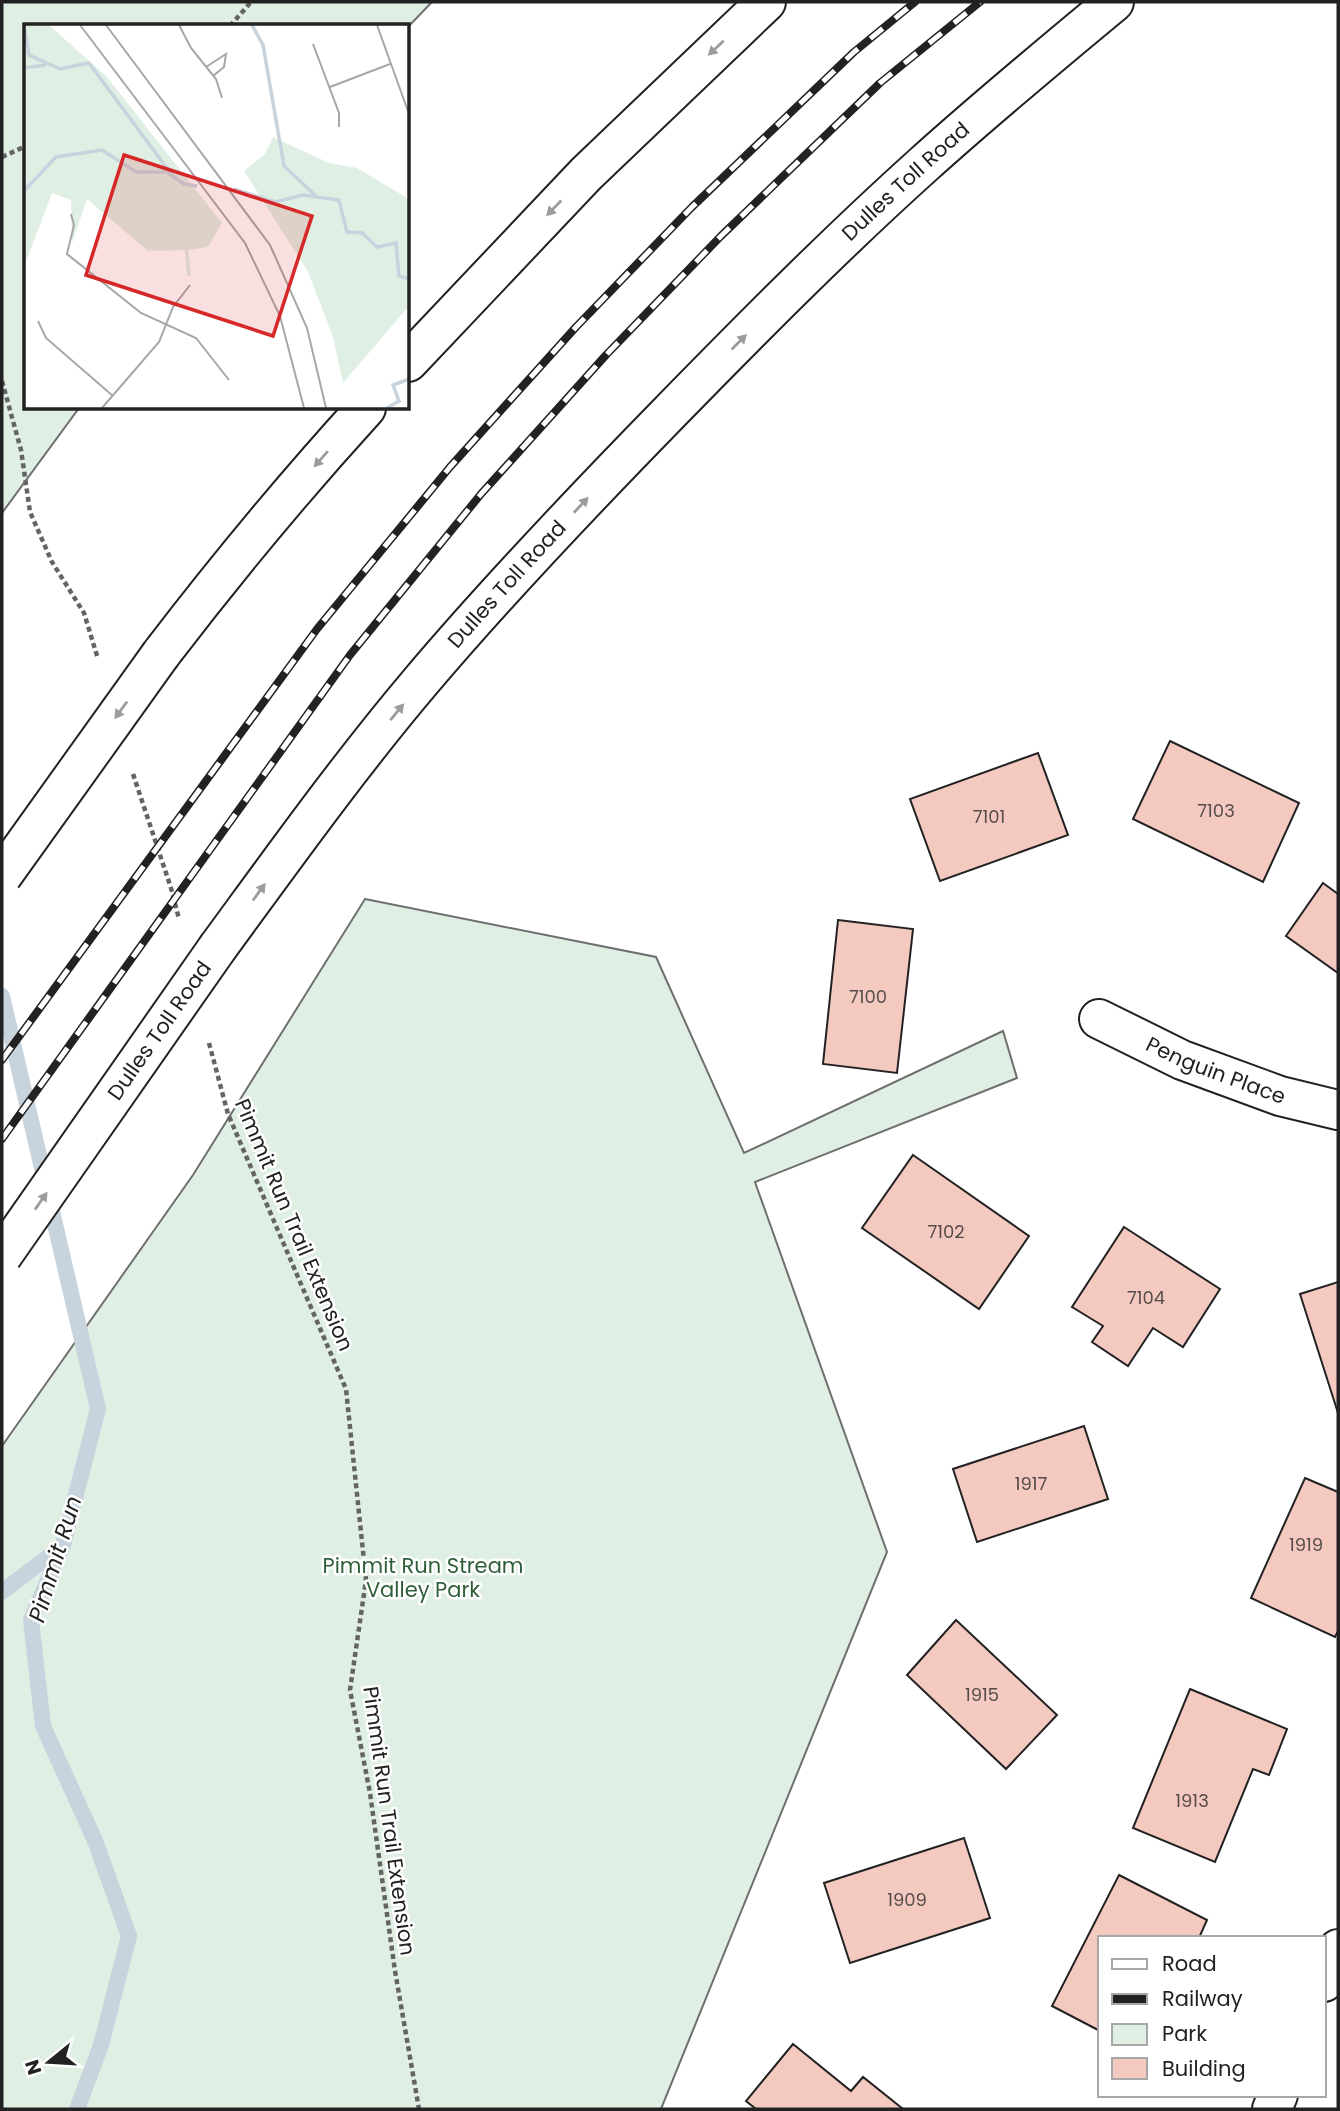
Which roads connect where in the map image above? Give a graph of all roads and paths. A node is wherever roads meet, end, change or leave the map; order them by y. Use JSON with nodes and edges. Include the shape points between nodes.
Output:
{"nodes":[{"id":1,"x":251,"y":2,"type":"edge"},
{"id":2,"x":766,"y":2,"type":"edge"},
{"id":3,"x":1114,"y":2,"type":"edge"},
{"id":4,"x":231,"y":24,"type":"edge"},
{"id":5,"x":24,"y":147,"type":"edge"},
{"id":6,"x":2,"y":157,"type":"edge"},
{"id":7,"x":410,"y":360,"type":"edge"},
{"id":8,"x":2,"y":381,"type":"edge"},
{"id":9,"x":364,"y":410,"type":"edge"},
{"id":10,"x":100,"y":666,"type":"dead end"},
{"id":11,"x":132,"y":771,"type":"dead end"},
{"id":12,"x":2,"y":876,"type":"edge"},
{"id":13,"x":181,"y":927,"type":"dead end"},
{"id":14,"x":1099,"y":1019,"type":"dead end"},
{"id":15,"x":206,"y":1030,"type":"dead end"},
{"id":16,"x":1338,"y":1110,"type":"edge"},
{"id":17,"x":2,"y":1256,"type":"edge"},
{"id":18,"x":1338,"y":1949,"type":"edge"},
{"id":19,"x":1326,"y":1977,"type":"edge"},
{"id":20,"x":419,"y":2109,"type":"edge"}],
"edges":[{"from":1,"to":4,"type":"path"},
{"from":2,"to":7,"type":"main road","one_way":true,"via":[[586,174]]},
{"from":17,"to":3,"type":"main road","name":"Dulles Toll Road","one_way":true,"bridge":true,"via":[[218,947],[352,767],[493,599],[616,467],[835,247],[995,101]]},
{"from":5,"to":6,"type":"path"},
{"from":8,"to":10,"type":"path","via":[[21,450],[30,512],[52,562],[84,614]]},
{"from":9,"to":12,"type":"main road","one_way":true,"bridge":true,"via":[[161,654]]},
{"from":11,"to":13,"type":"path"},
{"from":14,"to":16,"type":"main road","name":"Penguin Place","via":[[1182,1060],[1280,1096]]},
{"from":15,"to":20,"type":"path","name":"Pimmit Run Trail Extension","via":[[228,1114],[346,1389],[366,1580],[350,1690]]},
{"from":18,"to":19,"type":"main road"}]}
